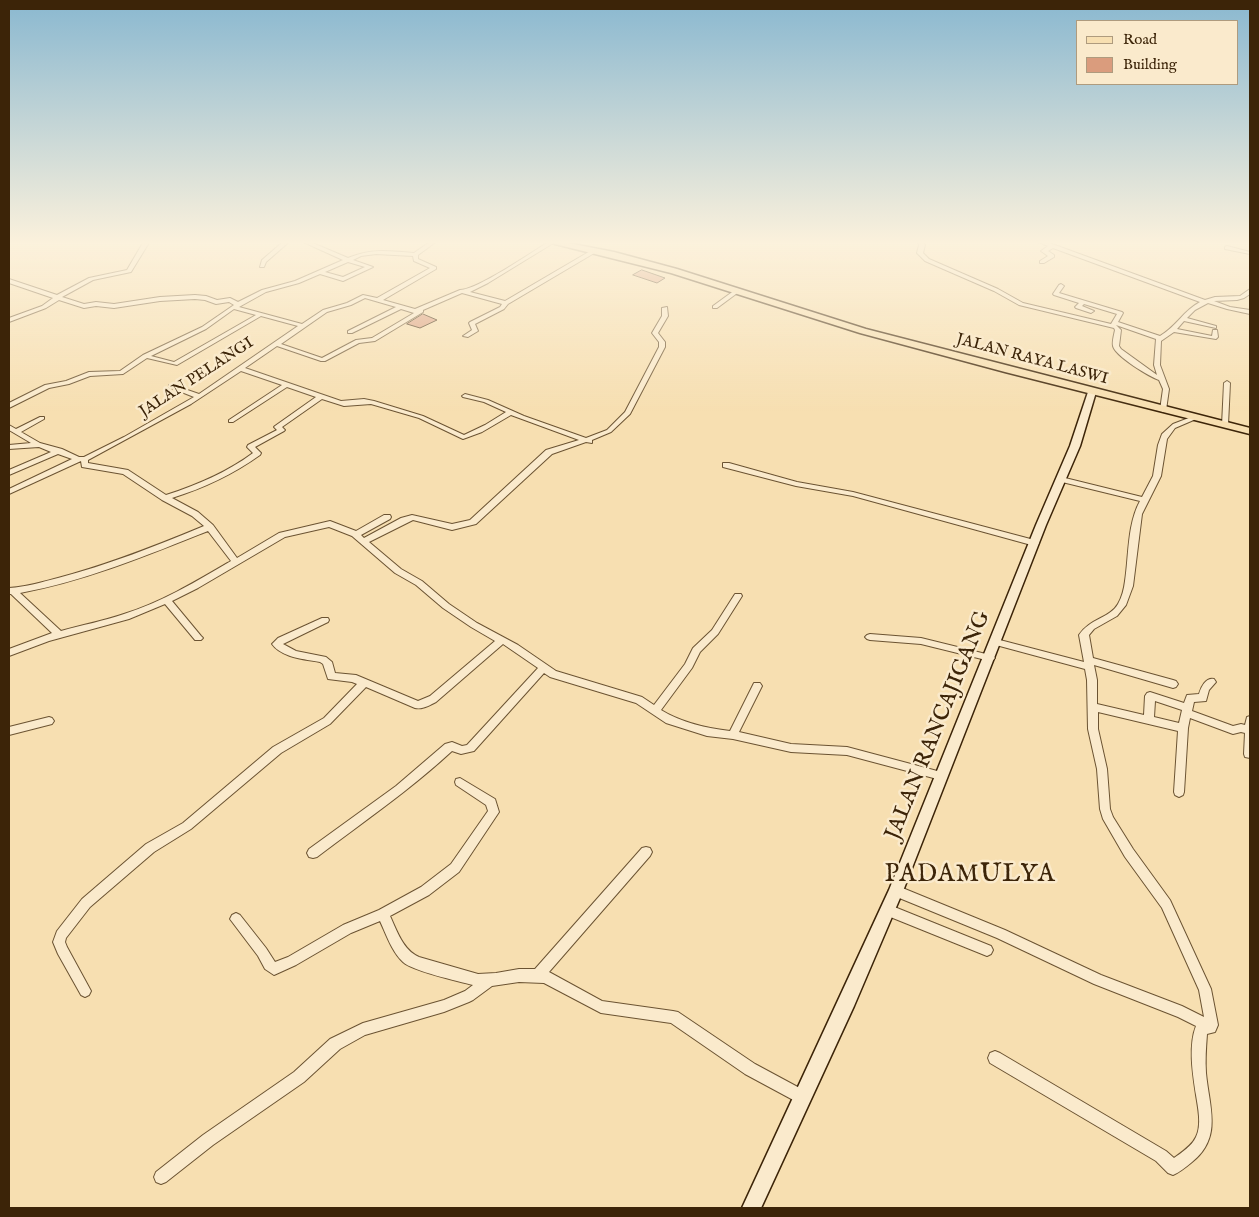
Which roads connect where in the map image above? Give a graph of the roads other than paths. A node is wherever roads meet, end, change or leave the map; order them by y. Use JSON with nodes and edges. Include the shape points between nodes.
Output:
{"nodes":[{"id":1,"x":57,"y":298,"type":"joint"},
{"id":2,"x":174,"y":298,"type":"edge"},
{"id":3,"x":205,"y":298,"type":"edge"},
{"id":4,"x":252,"y":298,"type":"edge"},
{"id":5,"x":362,"y":298,"type":"edge"},
{"id":6,"x":371,"y":298,"type":"edge"},
{"id":7,"x":382,"y":298,"type":"edge"},
{"id":8,"x":447,"y":298,"type":"edge"},
{"id":9,"x":489,"y":298,"type":"edge"},
{"id":10,"x":515,"y":298,"type":"edge"},
{"id":11,"x":727,"y":298,"type":"edge"},
{"id":12,"x":757,"y":298,"type":"edge"},
{"id":13,"x":1010,"y":298,"type":"edge"},
{"id":14,"x":1069,"y":298,"type":"edge"},
{"id":15,"x":1198,"y":298,"type":"edge"},
{"id":16,"x":1234,"y":298,"type":"edge"},
{"id":17,"x":378,"y":300,"type":"junction"},
{"id":18,"x":1207,"y":301,"type":"junction"},
{"id":19,"x":1083,"y":302,"type":"junction"},
{"id":20,"x":506,"y":303,"type":"junction"},
{"id":21,"x":236,"y":306,"type":"junction"},
{"id":22,"x":400,"y":307,"type":"junction"},
{"id":23,"x":714,"y":307,"type":"dead end"},
{"id":24,"x":665,"y":308,"type":"dead end"},
{"id":25,"x":423,"y":309,"type":"junction"},
{"id":26,"x":1091,"y":311,"type":"dead end"},
{"id":27,"x":1250,"y":312,"type":"edge"},
{"id":28,"x":261,"y":314,"type":"junction"},
{"id":29,"x":1182,"y":319,"type":"junction"},
{"id":30,"x":9,"y":320,"type":"edge"},
{"id":31,"x":1115,"y":325,"type":"junction"},
{"id":32,"x":304,"y":326,"type":"junction"},
{"id":33,"x":1173,"y":330,"type":"junction"},
{"id":34,"x":350,"y":332,"type":"dead end"},
{"id":35,"x":466,"y":336,"type":"dead end"},
{"id":36,"x":1160,"y":338,"type":"junction"},
{"id":37,"x":276,"y":344,"type":"junction"},
{"id":38,"x":145,"y":356,"type":"junction"},
{"id":39,"x":175,"y":364,"type":"junction"},
{"id":40,"x":186,"y":367,"type":"dead end"},
{"id":41,"x":239,"y":368,"type":"junction"},
{"id":42,"x":1160,"y":378,"type":"junction"},
{"id":43,"x":1227,"y":383,"type":"dead end"},
{"id":44,"x":286,"y":385,"type":"junction"},
{"id":45,"x":171,"y":386,"type":"dead end"},
{"id":46,"x":1092,"y":392,"type":"junction"},
{"id":47,"x":198,"y":396,"type":"junction"},
{"id":48,"x":465,"y":396,"type":"dead end"},
{"id":49,"x":321,"y":397,"type":"junction"},
{"id":50,"x":9,"y":406,"type":"edge"},
{"id":51,"x":1163,"y":410,"type":"junction"},
{"id":52,"x":511,"y":412,"type":"junction"},
{"id":53,"x":42,"y":418,"type":"dead end"},
{"id":54,"x":1194,"y":418,"type":"junction"},
{"id":55,"x":231,"y":421,"type":"dead end"},
{"id":56,"x":1225,"y":425,"type":"junction"},
{"id":57,"x":12,"y":430,"type":"edge"},
{"id":58,"x":1250,"y":431,"type":"edge"},
{"id":59,"x":589,"y":441,"type":"junction"},
{"id":60,"x":38,"y":445,"type":"junction"},
{"id":61,"x":9,"y":447,"type":"edge"},
{"id":62,"x":60,"y":451,"type":"junction"},
{"id":63,"x":82,"y":459,"type":"junction"},
{"id":64,"x":726,"y":465,"type":"dead end"},
{"id":65,"x":9,"y":473,"type":"edge"},
{"id":66,"x":1062,"y":479,"type":"junction"},
{"id":67,"x":9,"y":492,"type":"edge"},
{"id":68,"x":165,"y":498,"type":"junction"},
{"id":69,"x":1134,"y":498,"type":"junction"},
{"id":70,"x":387,"y":517,"type":"dead end"},
{"id":71,"x":210,"y":527,"type":"junction"},
{"id":72,"x":356,"y":535,"type":"junction"},
{"id":73,"x":364,"y":541,"type":"junction"},
{"id":74,"x":1035,"y":543,"type":"junction"},
{"id":75,"x":236,"y":563,"type":"junction"},
{"id":76,"x":11,"y":591,"type":"edge"},
{"id":77,"x":738,"y":596,"type":"dead end"},
{"id":78,"x":166,"y":600,"type":"junction"},
{"id":79,"x":325,"y":620,"type":"dead end"},
{"id":80,"x":60,"y":634,"type":"junction"},
{"id":81,"x":870,"y":637,"type":"dead end"},
{"id":82,"x":198,"y":638,"type":"dead end"},
{"id":83,"x":502,"y":640,"type":"junction"},
{"id":84,"x":996,"y":642,"type":"junction"},
{"id":85,"x":9,"y":654,"type":"edge"},
{"id":86,"x":990,"y":658,"type":"junction"},
{"id":87,"x":1084,"y":663,"type":"junction"},
{"id":88,"x":543,"y":668,"type":"junction"},
{"id":89,"x":1211,"y":682,"type":"dead end"},
{"id":90,"x":364,"y":683,"type":"junction"},
{"id":91,"x":1173,"y":684,"type":"dead end"},
{"id":92,"x":757,"y":686,"type":"dead end"},
{"id":93,"x":1092,"y":706,"type":"junction"},
{"id":94,"x":655,"y":711,"type":"junction"},
{"id":95,"x":1188,"y":711,"type":"junction"},
{"id":96,"x":1250,"y":720,"type":"edge"},
{"id":97,"x":1149,"y":721,"type":"junction"},
{"id":98,"x":49,"y":722,"type":"dead end"},
{"id":99,"x":1183,"y":728,"type":"junction"},
{"id":100,"x":9,"y":730,"type":"edge"},
{"id":101,"x":1250,"y":731,"type":"edge"},
{"id":102,"x":733,"y":735,"type":"junction"},
{"id":103,"x":1249,"y":754,"type":"dead end"},
{"id":104,"x":941,"y":776,"type":"junction"},
{"id":105,"x":460,"y":782,"type":"dead end"},
{"id":106,"x":1180,"y":792,"type":"dead end"},
{"id":107,"x":646,"y":852,"type":"dead end"},
{"id":108,"x":313,"y":853,"type":"dead end"},
{"id":109,"x":896,"y":891,"type":"junction"},
{"id":110,"x":887,"y":910,"type":"junction"},
{"id":111,"x":383,"y":914,"type":"junction"},
{"id":112,"x":236,"y":919,"type":"dead end"},
{"id":113,"x":987,"y":950,"type":"dead end"},
{"id":114,"x":538,"y":975,"type":"junction"},
{"id":115,"x":488,"y":981,"type":"junction"},
{"id":116,"x":85,"y":991,"type":"dead end"},
{"id":117,"x":1210,"y":1027,"type":"junction"},
{"id":118,"x":995,"y":1058,"type":"dead end"},
{"id":119,"x":802,"y":1098,"type":"junction"},
{"id":120,"x":161,"y":1178,"type":"dead end"},
{"id":121,"x":751,"y":1208,"type":"edge"}],
"edges":[{"from":1,"to":2,"type":"street","via":[[84,306],[111,306]]},
{"from":1,"to":30,"type":"street","via":[[44,307]]},
{"from":3,"to":21,"type":"street","via":[[216,302],[230,300]]},
{"from":4,"to":21,"type":"street"},
{"from":5,"to":32,"type":"street","name":"JALAN PELANGI","via":[[325,311]]},
{"from":6,"to":17,"type":"street"},
{"from":7,"to":17,"type":"street"},
{"from":8,"to":25,"type":"street"},
{"from":9,"to":20,"type":"street"},
{"from":10,"to":20,"type":"street"},
{"from":11,"to":23,"type":"street"},
{"from":12,"to":46,"type":"main road","name":"JALAN RAYA LASWI","via":[[872,334]]},
{"from":13,"to":31,"type":"street","via":[[1046,311]]},
{"from":14,"to":19,"type":"street"},
{"from":15,"to":18,"type":"street"},
{"from":16,"to":18,"type":"street"},
{"from":17,"to":22,"type":"street"},
{"from":18,"to":27,"type":"street"},
{"from":18,"to":29,"type":"street","via":[[1190,310]]},
{"from":19,"to":26,"type":"street","via":[[1078,307]]},
{"from":19,"to":31,"type":"street","via":[[1119,312]]},
{"from":20,"to":35,"type":"street","via":[[472,323],[475,331]]},
{"from":21,"to":28,"type":"street"},
{"from":21,"to":38,"type":"street","via":[[204,328]]},
{"from":22,"to":25,"type":"street","via":[[415,311]]},
{"from":22,"to":34,"type":"street"},
{"from":24,"to":59,"type":"street","via":[[655,334],[662,347],[630,410],[609,431]]},
{"from":25,"to":37,"type":"street","via":[[373,340],[358,341],[323,360]]},
{"from":28,"to":32,"type":"street"},
{"from":28,"to":39,"type":"street"},
{"from":29,"to":33,"type":"street"},
{"from":29,"to":33,"type":"street","via":[[1214,329],[1215,338]]},
{"from":31,"to":36,"type":"street"},
{"from":31,"to":42,"type":"street","via":[[1118,350]]},
{"from":32,"to":37,"type":"street","name":"JALAN PELANGI"},
{"from":33,"to":36,"type":"street"},
{"from":36,"to":42,"type":"street","via":[[1157,342],[1157,365]]},
{"from":37,"to":41,"type":"street","name":"JALAN PELANGI"},
{"from":38,"to":39,"type":"street"},
{"from":38,"to":50,"type":"street","via":[[121,372],[89,374],[48,386]]},
{"from":39,"to":40,"type":"street"},
{"from":41,"to":44,"type":"street"},
{"from":41,"to":47,"type":"street","name":"JALAN PELANGI"},
{"from":42,"to":51,"type":"street","via":[[1166,389]]},
{"from":43,"to":56,"type":"street"},
{"from":44,"to":49,"type":"street"},
{"from":44,"to":55,"type":"street"},
{"from":45,"to":47,"type":"street"},
{"from":46,"to":51,"type":"main road","name":"JALAN RAYA LASWI"},
{"from":46,"to":66,"type":"main road","name":"JALAN RANCAJIGANG"},
{"from":47,"to":63,"type":"street","name":"JALAN PELANGI","via":[[154,424]]},
{"from":48,"to":52,"type":"street"},
{"from":49,"to":52,"type":"street","via":[[346,404],[368,401],[421,417],[467,437]]},
{"from":49,"to":68,"type":"street","via":[[278,428],[282,430],[250,448],[256,453],[226,476]]},
{"from":51,"to":54,"type":"main road","name":"JALAN RAYA LASWI"},
{"from":52,"to":59,"type":"street"},
{"from":53,"to":57,"type":"street"},
{"from":54,"to":56,"type":"main road","name":"JALAN RAYA LASWI"},
{"from":54,"to":69,"type":"street","via":[[1168,430],[1159,456],[1157,476]]},
{"from":56,"to":58,"type":"main road","name":"JALAN RAYA LASWI"},
{"from":57,"to":60,"type":"street"},
{"from":59,"to":73,"type":"street","via":[[550,452],[473,522],[452,527],[412,517]]},
{"from":60,"to":61,"type":"street"},
{"from":60,"to":62,"type":"street"},
{"from":62,"to":63,"type":"street"},
{"from":62,"to":65,"type":"street"},
{"from":63,"to":67,"type":"street","name":"JALAN PELANGI"},
{"from":63,"to":68,"type":"street","via":[[85,465],[132,475]]},
{"from":64,"to":74,"type":"street","via":[[796,484],[853,494]]},
{"from":66,"to":69,"type":"street"},
{"from":66,"to":74,"type":"main road","name":"JALAN RANCAJIGANG"},
{"from":68,"to":71,"type":"street"},
{"from":69,"to":87,"type":"street","via":[[1137,517],[1125,598],[1118,610],[1085,632]]},
{"from":70,"to":72,"type":"street"},
{"from":71,"to":75,"type":"street"},
{"from":71,"to":76,"type":"street","via":[[156,550],[67,580],[24,591]]},
{"from":72,"to":73,"type":"street"},
{"from":72,"to":75,"type":"street","via":[[330,524],[293,531]]},
{"from":73,"to":83,"type":"street","via":[[446,606]]},
{"from":74,"to":84,"type":"main road","name":"JALAN RANCAJIGANG"},
{"from":75,"to":78,"type":"street"},
{"from":76,"to":80,"type":"street"},
{"from":77,"to":94,"type":"street"},
{"from":78,"to":80,"type":"street","via":[[126,617]]},
{"from":78,"to":82,"type":"street"},
{"from":79,"to":90,"type":"street","via":[[281,640],[279,646],[294,654],[324,659],[332,676],[349,676]]},
{"from":80,"to":85,"type":"street"},
{"from":81,"to":86,"type":"street","via":[[921,641]]},
{"from":83,"to":88,"type":"street"},
{"from":83,"to":90,"type":"street","via":[[426,704],[414,704]]},
{"from":84,"to":86,"type":"main road","name":"JALAN RANCAJIGANG"},
{"from":84,"to":87,"type":"street"},
{"from":86,"to":104,"type":"main road","name":"JALAN RANCAJIGANG"},
{"from":87,"to":91,"type":"street"},
{"from":87,"to":93,"type":"street"},
{"from":88,"to":94,"type":"street","via":[[569,680],[639,700]]},
{"from":88,"to":108,"type":"street","via":[[470,748],[449,747],[399,791],[358,822],[332,836]]},
{"from":89,"to":95,"type":"street","via":[[1203,698],[1190,697]]},
{"from":90,"to":116,"type":"street","via":[[327,721],[277,750],[187,826],[150,848],[86,903],[67,926],[59,942]]},
{"from":92,"to":102,"type":"street"},
{"from":93,"to":97,"type":"street"},
{"from":93,"to":117,"type":"street","via":[[1108,819],[1128,853],[1166,904],[1205,989]]},
{"from":94,"to":102,"type":"street","via":[[682,725]]},
{"from":95,"to":97,"type":"street","via":[[1150,696]]},
{"from":95,"to":99,"type":"street"},
{"from":95,"to":101,"type":"street","via":[[1233,730]]},
{"from":96,"to":101,"type":"street"},
{"from":97,"to":99,"type":"street"},
{"from":98,"to":100,"type":"street"},
{"from":99,"to":106,"type":"street"},
{"from":101,"to":103,"type":"street"},
{"from":102,"to":104,"type":"street","via":[[791,748],[855,753]]},
{"from":104,"to":109,"type":"main road","name":"JALAN RANCAJIGANG"},
{"from":105,"to":111,"type":"street","via":[[491,802],[493,815],[455,868],[425,891]]},
{"from":107,"to":114,"type":"street"},
{"from":109,"to":110,"type":"main road","name":"JALAN RANCAJIGANG"},
{"from":109,"to":117,"type":"street","via":[[1001,934],[1098,980],[1182,1012]]},
{"from":110,"to":113,"type":"street"},
{"from":110,"to":119,"type":"main road","name":"JALAN RANCAJIGANG"},
{"from":111,"to":112,"type":"street","via":[[347,929],[274,968],[268,965]]},
{"from":111,"to":115,"type":"street","via":[[401,952],[411,960],[463,977]]},
{"from":114,"to":115,"type":"street","via":[[528,973]]},
{"from":114,"to":119,"type":"street","via":[[601,1007],[673,1017],[750,1069]]},
{"from":115,"to":120,"type":"street","via":[[468,996],[444,1006],[363,1029],[334,1044],[299,1078],[208,1140]]},
{"from":117,"to":118,"type":"street","via":[[1201,1030],[1199,1048],[1202,1139],[1173,1168]]},
{"from":119,"to":121,"type":"main road","name":"JALAN RANCAJIGANG"}]}
